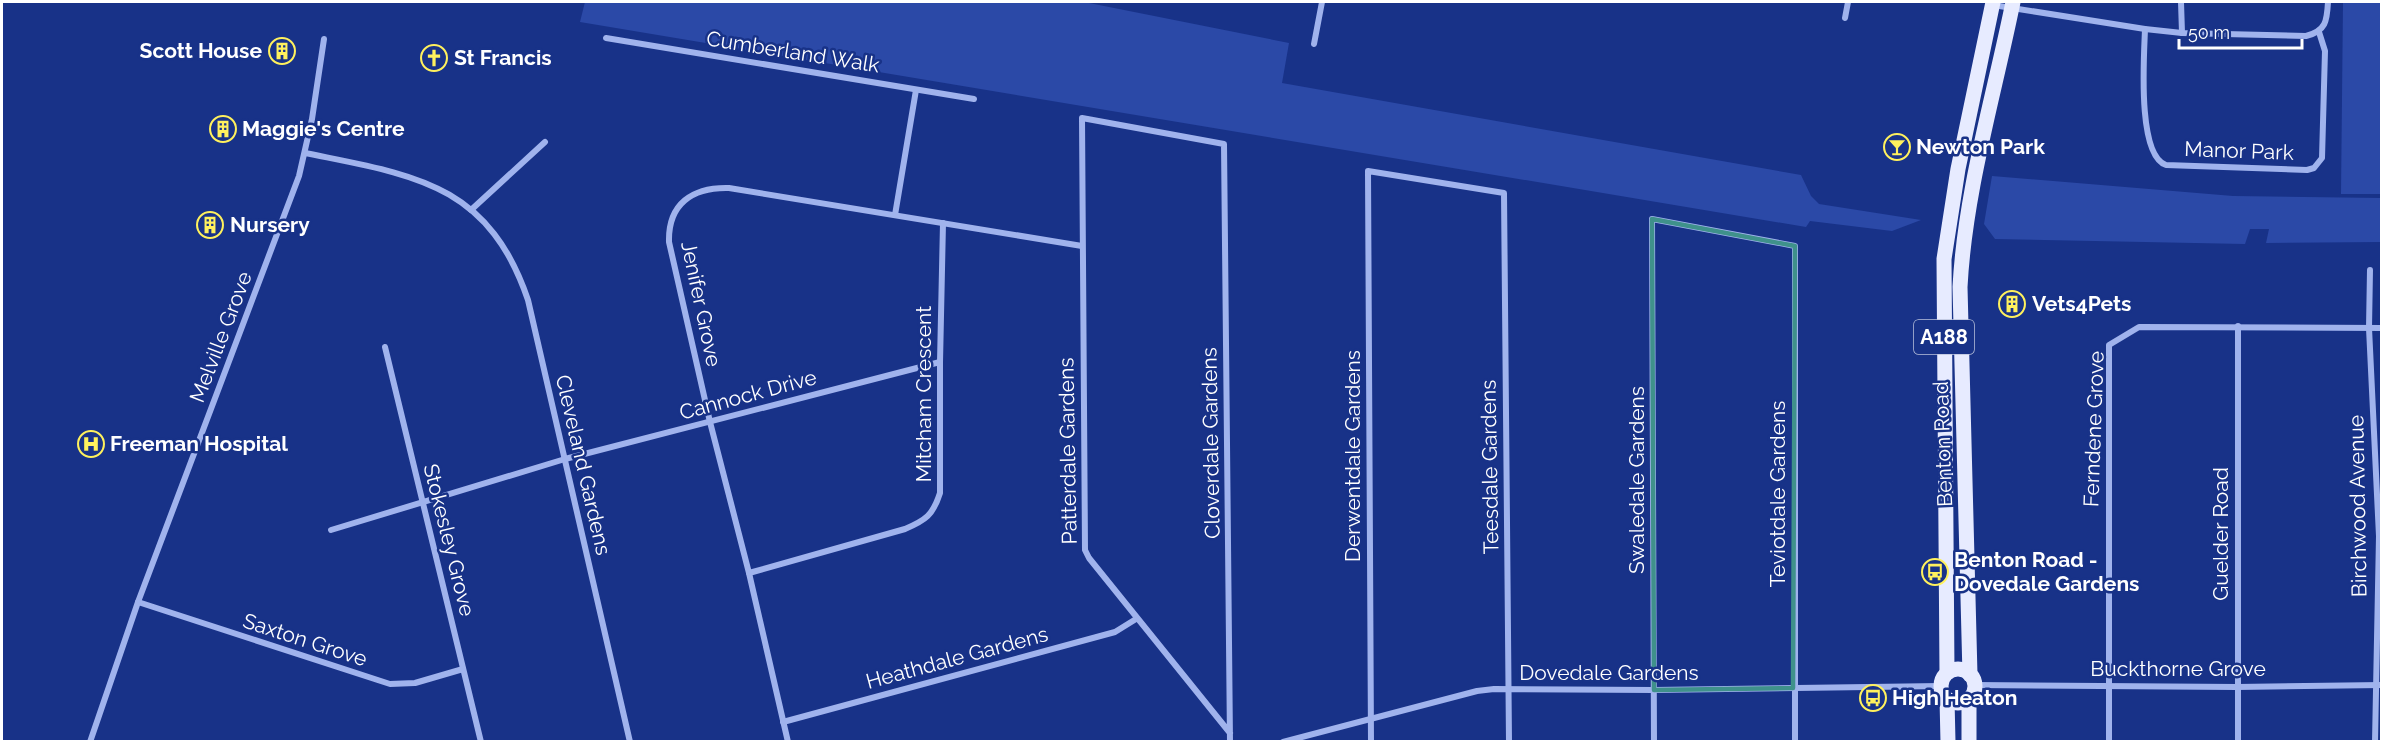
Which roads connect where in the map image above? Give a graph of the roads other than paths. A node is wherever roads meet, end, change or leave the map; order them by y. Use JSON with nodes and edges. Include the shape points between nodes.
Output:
{"nodes":[{"id":1,"x":1322,"y":2,"type":"edge"},
{"id":2,"x":1848,"y":2,"type":"edge"},
{"id":3,"x":2181,"y":2,"type":"edge"},
{"id":4,"x":2328,"y":2,"type":"edge"},
{"id":5,"x":1993,"y":3,"type":"edge"},
{"id":6,"x":2012,"y":5,"type":"edge"},
{"id":7,"x":1845,"y":18,"type":"dead end"},
{"id":8,"x":2145,"y":30,"type":"junction"},
{"id":9,"x":2319,"y":32,"type":"junction"},
{"id":10,"x":2182,"y":33,"type":"junction"},
{"id":11,"x":606,"y":38,"type":"dead end"},
{"id":12,"x":324,"y":39,"type":"dead end"},
{"id":13,"x":1314,"y":44,"type":"dead end"},
{"id":14,"x":916,"y":90,"type":"junction"},
{"id":15,"x":974,"y":99,"type":"dead end"},
{"id":16,"x":1082,"y":118,"type":"joint"},
{"id":17,"x":544,"y":142,"type":"dead end"},
{"id":18,"x":305,"y":153,"type":"junction"},
{"id":19,"x":1368,"y":171,"type":"joint"},
{"id":20,"x":471,"y":210,"type":"junction"},
{"id":21,"x":895,"y":215,"type":"junction"},
{"id":22,"x":1652,"y":219,"type":"joint"},
{"id":23,"x":943,"y":223,"type":"junction"},
{"id":24,"x":1082,"y":246,"type":"junction"},
{"id":25,"x":2370,"y":270,"type":"dead end"},
{"id":26,"x":2238,"y":327,"type":"junction"},
{"id":27,"x":2369,"y":328,"type":"junction"},
{"id":28,"x":2382,"y":328,"type":"edge"},
{"id":29,"x":386,"y":347,"type":"dead end"},
{"id":30,"x":940,"y":362,"type":"junction"},
{"id":31,"x":710,"y":422,"type":"junction"},
{"id":32,"x":565,"y":459,"type":"junction"},
{"id":33,"x":423,"y":502,"type":"junction"},
{"id":34,"x":331,"y":530,"type":"dead end"},
{"id":35,"x":2380,"y":536,"type":"edge"},
{"id":36,"x":749,"y":573,"type":"junction"},
{"id":37,"x":138,"y":602,"type":"junction"},
{"id":38,"x":1136,"y":619,"type":"junction"},
{"id":39,"x":463,"y":669,"type":"junction"},
{"id":40,"x":2378,"y":685,"type":"edge"},
{"id":41,"x":1945,"y":686,"type":"junction"},
{"id":42,"x":1971,"y":686,"type":"junction"},
{"id":43,"x":2107,"y":686,"type":"junction"},
{"id":44,"x":2237,"y":687,"type":"junction"},
{"id":45,"x":1793,"y":688,"type":"junction"},
{"id":46,"x":1509,"y":689,"type":"junction"},
{"id":47,"x":1654,"y":690,"type":"junction"},
{"id":48,"x":1371,"y":719,"type":"junction"},
{"id":49,"x":783,"y":722,"type":"junction"},
{"id":50,"x":1230,"y":733,"type":"junction"},
{"id":51,"x":90,"y":741,"type":"edge"},
{"id":52,"x":481,"y":741,"type":"edge"},
{"id":53,"x":630,"y":741,"type":"edge"},
{"id":54,"x":788,"y":741,"type":"edge"},
{"id":55,"x":1230,"y":741,"type":"edge"},
{"id":56,"x":1283,"y":741,"type":"edge"},
{"id":57,"x":1371,"y":741,"type":"edge"},
{"id":58,"x":1509,"y":741,"type":"edge"},
{"id":59,"x":1654,"y":741,"type":"edge"},
{"id":60,"x":1795,"y":741,"type":"edge"},
{"id":61,"x":1948,"y":741,"type":"edge"},
{"id":62,"x":1969,"y":741,"type":"edge"},
{"id":63,"x":2109,"y":741,"type":"edge"},
{"id":64,"x":2238,"y":741,"type":"edge"},
{"id":65,"x":2374,"y":741,"type":"edge"}],
"edges":[{"from":1,"to":13,"type":"street"},
{"from":2,"to":7,"type":"street"},
{"from":3,"to":10,"type":"street"},
{"from":4,"to":9,"type":"street","name":"Manor Park","via":[[2327,19]]},
{"from":5,"to":6,"type":"street"},
{"from":5,"to":41,"type":"main road","name":"Benton Road","number":"A188","via":[[1958,169],[1944,259]]},
{"from":6,"to":8,"type":"street"},
{"from":6,"to":42,"type":"main road","name":"Benton Road","number":"A188","via":[[1961,259]]},
{"from":8,"to":9,"type":"street","name":"Manor Park","via":[[2146,119],[2151,148],[2160,163],[2307,170],[2322,158],[2325,51]]},
{"from":8,"to":10,"type":"street"},
{"from":9,"to":10,"type":"street","via":[[2306,36]]},
{"from":11,"to":14,"type":"street","name":"Cumberland Walk"},
{"from":12,"to":18,"type":"street","name":"Melville Grove"},
{"from":14,"to":15,"type":"street","name":"Cumberland Walk"},
{"from":14,"to":21,"type":"street"},
{"from":16,"to":24,"type":"street","name":"Patterdale Gardens"},
{"from":16,"to":50,"type":"street","name":"Cloverdale Gardens","via":[[1224,144]]},
{"from":17,"to":20,"type":"street"},
{"from":18,"to":20,"type":"street","name":"Cleveland Gardens","via":[[409,176],[440,189]]},
{"from":18,"to":37,"type":"street","name":"Melville Grove"},
{"from":19,"to":46,"type":"street","name":"Teesdale Gardens","via":[[1504,193]]},
{"from":19,"to":48,"type":"street","name":"Derwentdale Gardens"},
{"from":20,"to":32,"type":"street","name":"Cleveland Gardens","via":[[505,249],[521,280]]},
{"from":21,"to":23,"type":"street","name":"Jenifer Grove"},
{"from":21,"to":31,"type":"street","name":"Jenifer Grove","via":[[729,188],[706,189],[681,203],[671,221],[669,242]]},
{"from":22,"to":45,"type":"street","name":"Teviotdale Gardens","via":[[1795,246]]},
{"from":22,"to":47,"type":"street","name":"Swaledale Gardens"},
{"from":23,"to":24,"type":"street","name":"Jenifer Grove"},
{"from":23,"to":30,"type":"street","name":"Mitcham Crescent"},
{"from":24,"to":38,"type":"street","name":"Patterdale Gardens","via":[[1083,541],[1089,558]]},
{"from":25,"to":27,"type":"street","name":"Birchwood Avenue"},
{"from":26,"to":27,"type":"street","name":"Ferndene Grove"},
{"from":26,"to":43,"type":"street","name":"Ferndene Grove","via":[[2139,327],[2109,345]]},
{"from":26,"to":44,"type":"street","name":"Guelder Road"},
{"from":27,"to":28,"type":"street","name":"Ferndene Grove"},
{"from":27,"to":35,"type":"street","name":"Birchwood Avenue"},
{"from":29,"to":33,"type":"street","name":"Stokesley Grove"},
{"from":30,"to":31,"type":"street","name":"Cannock Drive"},
{"from":30,"to":36,"type":"street","name":"Mitcham Crescent","via":[[940,493],[935,510],[923,522],[905,529]]},
{"from":31,"to":32,"type":"street","name":"Cannock Drive"},
{"from":31,"to":36,"type":"street","name":"Jenifer Grove"},
{"from":32,"to":33,"type":"street","name":"Cannock Drive"},
{"from":32,"to":53,"type":"street","name":"Cleveland Gardens"},
{"from":33,"to":34,"type":"street","name":"Cannock Drive"},
{"from":33,"to":39,"type":"street","name":"Stokesley Grove"},
{"from":35,"to":40,"type":"street","name":"Birchwood Avenue"},
{"from":36,"to":49,"type":"street","name":"Jenifer Grove"},
{"from":37,"to":39,"type":"street","name":"Saxton Grove","via":[[390,684],[415,683]]},
{"from":37,"to":51,"type":"street","name":"Melville Grove"},
{"from":38,"to":49,"type":"street","name":"Heathdale Gardens","via":[[1115,632]]},
{"from":38,"to":50,"type":"street","name":"Patterdale Gardens"},
{"from":39,"to":52,"type":"street","name":"Stokesley Grove"},
{"from":40,"to":44,"type":"street","name":"Buckthorne Grove"},
{"from":40,"to":65,"type":"street","name":"Birchwood Avenue"},
{"from":41,"to":42,"type":"main road","via":[[1962,670]]},
{"from":41,"to":42,"type":"main road","via":[[1957,703]]},
{"from":41,"to":45,"type":"street","name":"Dovedale Gardens"},
{"from":41,"to":61,"type":"main road","name":"Benton Road","number":"A188"},
{"from":42,"to":43,"type":"street","name":"Buckthorne Grove"},
{"from":42,"to":62,"type":"main road","name":"Benton Road","number":"A188"},
{"from":43,"to":44,"type":"street","name":"Buckthorne Grove"},
{"from":43,"to":63,"type":"street","name":"Ferndene Grove"},
{"from":44,"to":64,"type":"street","name":"Guelder Road"},
{"from":45,"to":47,"type":"street","name":"Dovedale Gardens"},
{"from":45,"to":60,"type":"street","name":"Teviotdale Gardens"},
{"from":46,"to":47,"type":"street","name":"Dovedale Gardens"},
{"from":46,"to":48,"type":"street","name":"Dovedale Gardens","via":[[1478,691]]},
{"from":46,"to":58,"type":"street","name":"Teesdale Gardens"},
{"from":47,"to":59,"type":"street","name":"Swaledale Gardens"},
{"from":48,"to":56,"type":"street","name":"Dovedale Gardens"},
{"from":48,"to":57,"type":"street","name":"Derwentdale Gardens"},
{"from":49,"to":54,"type":"street","name":"Jenifer Grove"},
{"from":50,"to":55,"type":"street","name":"Cloverdale Gardens"}]}
